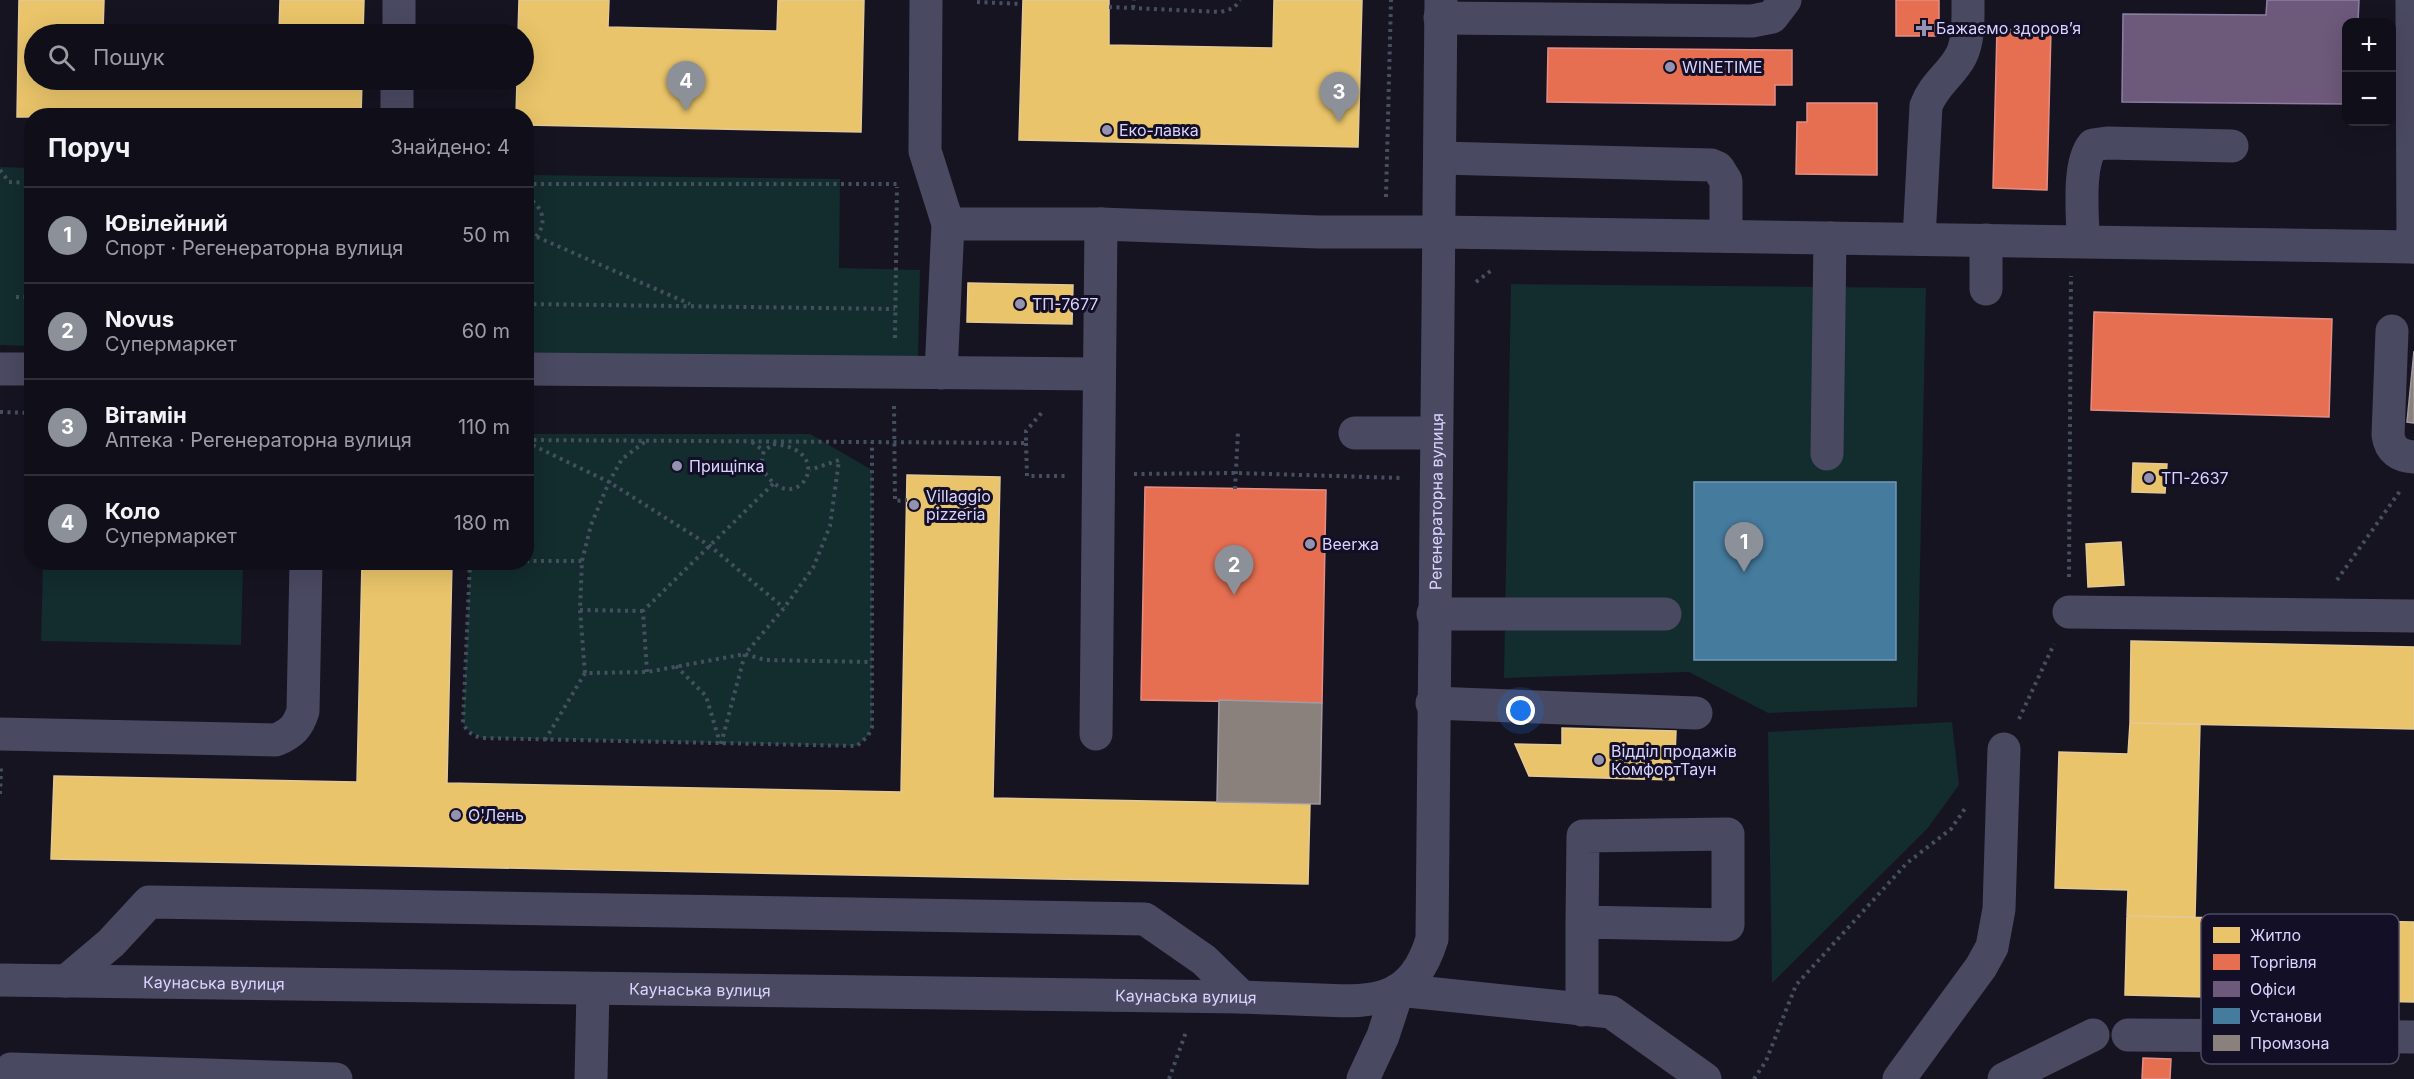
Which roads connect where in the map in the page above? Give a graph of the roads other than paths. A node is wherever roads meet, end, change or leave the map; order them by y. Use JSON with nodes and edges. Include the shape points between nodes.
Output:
{"nodes":[{"id":1,"x":399,"y":0,"type":"edge"},
{"id":2,"x":926,"y":0,"type":"edge"},
{"id":3,"x":1785,"y":0,"type":"edge"},
{"id":4,"x":1968,"y":0,"type":"edge"},
{"id":5,"x":2412,"y":0,"type":"edge"},
{"id":6,"x":1441,"y":9,"type":"edge"},
{"id":7,"x":399,"y":24,"type":"edge"},
{"id":8,"x":2413,"y":89,"type":"edge"},
{"id":9,"x":398,"y":90,"type":"edge"},
{"id":10,"x":397,"y":108,"type":"edge"},
{"id":11,"x":2232,"y":146,"type":"dead end"},
{"id":12,"x":1440,"y":158,"type":"junction"},
{"id":13,"x":948,"y":224,"type":"junction"},
{"id":14,"x":1101,"y":224,"type":"junction"},
{"id":15,"x":1438,"y":232,"type":"junction"},
{"id":16,"x":1726,"y":236,"type":"junction"},
{"id":17,"x":1830,"y":238,"type":"junction"},
{"id":18,"x":1919,"y":239,"type":"junction"},
{"id":19,"x":1986,"y":240,"type":"junction"},
{"id":20,"x":2414,"y":247,"type":"edge"},
{"id":21,"x":2077,"y":256,"type":"junction"},
{"id":22,"x":1986,"y":290,"type":"dead end"},
{"id":23,"x":2392,"y":331,"type":"dead end"},
{"id":24,"x":0,"y":369,"type":"edge"},
{"id":25,"x":24,"y":369,"type":"edge"},
{"id":26,"x":534,"y":369,"type":"edge"},
{"id":27,"x":941,"y":373,"type":"junction"},
{"id":28,"x":1098,"y":374,"type":"junction"},
{"id":29,"x":1435,"y":433,"type":"junction"},
{"id":30,"x":1355,"y":434,"type":"dead end"},
{"id":31,"x":1827,"y":454,"type":"dead end"},
{"id":32,"x":2414,"y":457,"type":"edge"},
{"id":33,"x":306,"y":570,"type":"edge"},
{"id":34,"x":2069,"y":612,"type":"road end"},
{"id":35,"x":1433,"y":614,"type":"junction"},
{"id":36,"x":1665,"y":614,"type":"dead end"},
{"id":37,"x":2414,"y":616,"type":"edge"},
{"id":38,"x":1432,"y":703,"type":"junction"},
{"id":39,"x":1695,"y":713,"type":"dead end"},
{"id":40,"x":0,"y":734,"type":"edge"},
{"id":41,"x":1096,"y":734,"type":"dead end"},
{"id":42,"x":2004,"y":749,"type":"road end"},
{"id":43,"x":1582,"y":922,"type":"junction"},
{"id":44,"x":0,"y":980,"type":"edge"},
{"id":45,"x":66,"y":981,"type":"junction"},
{"id":46,"x":593,"y":989,"type":"junction"},
{"id":47,"x":1398,"y":990,"type":"junction"},
{"id":48,"x":1242,"y":997,"type":"junction"},
{"id":49,"x":1582,"y":1010,"type":"junction"},
{"id":50,"x":2093,"y":1035,"type":"dead end"},
{"id":51,"x":2128,"y":1035,"type":"dead end"},
{"id":52,"x":2201,"y":1036,"type":"edge"},
{"id":53,"x":2399,"y":1037,"type":"edge"},
{"id":54,"x":2414,"y":1037,"type":"edge"},
{"id":55,"x":11,"y":1069,"type":"dead end"},
{"id":56,"x":336,"y":1079,"type":"edge"},
{"id":57,"x":591,"y":1079,"type":"edge"},
{"id":58,"x":1363,"y":1079,"type":"edge"},
{"id":59,"x":1705,"y":1079,"type":"edge"},
{"id":60,"x":1899,"y":1079,"type":"edge"},
{"id":61,"x":2004,"y":1079,"type":"edge"}],
"edges":[{"from":1,"to":7,"type":"street"},
{"from":2,"to":13,"type":"street","via":[[925,151]]},
{"from":3,"to":6,"type":"street","via":[[1772,17],[1752,21]]},
{"from":4,"to":18,"type":"street","via":[[1967,29],[1960,57],[1931,93],[1926,106]]},
{"from":5,"to":8,"type":"street"},
{"from":6,"to":12,"type":"street","name":"Регенераторна вулиця"},
{"from":8,"to":20,"type":"street"},
{"from":9,"to":10,"type":"street"},
{"from":11,"to":21,"type":"street","via":[[2093,145],[2086,153]]},
{"from":12,"to":15,"type":"street","name":"Регенераторна вулиця"},
{"from":12,"to":16,"type":"street","via":[[1711,165],[1718,168],[1726,181]]},
{"from":13,"to":14,"type":"street"},
{"from":13,"to":27,"type":"street"},
{"from":14,"to":15,"type":"street"},
{"from":14,"to":28,"type":"street"},
{"from":15,"to":16,"type":"street"},
{"from":15,"to":29,"type":"street","name":"Регенераторна вулиця"},
{"from":16,"to":17,"type":"street"},
{"from":17,"to":18,"type":"street"},
{"from":17,"to":31,"type":"street"},
{"from":18,"to":19,"type":"street"},
{"from":19,"to":21,"type":"street"},
{"from":19,"to":22,"type":"street"},
{"from":20,"to":21,"type":"street"},
{"from":23,"to":32,"type":"street","via":[[2390,445],[2398,454]]},
{"from":24,"to":25,"type":"street"},
{"from":26,"to":27,"type":"street"},
{"from":27,"to":28,"type":"street"},
{"from":28,"to":41,"type":"street"},
{"from":29,"to":30,"type":"street"},
{"from":29,"to":35,"type":"street","name":"Регенераторна вулиця"},
{"from":33,"to":40,"type":"street","via":[[303,711],[290,734],[276,740]]},
{"from":34,"to":37,"type":"street"},
{"from":35,"to":36,"type":"street"},
{"from":35,"to":38,"type":"street","name":"Регенераторна вулиця"},
{"from":38,"to":39,"type":"street"},
{"from":38,"to":47,"type":"street","name":"Регенераторна вулиця","via":[[1432,939],[1426,959],[1414,977]]},
{"from":42,"to":60,"type":"street","via":[[1999,909],[1992,947]]},
{"from":43,"to":43,"type":"street","via":[[1728,925],[1728,834],[1583,836]]},
{"from":43,"to":49,"type":"street"},
{"from":44,"to":45,"type":"street","name":"Каунаська вулиця"},
{"from":45,"to":46,"type":"street","name":"Каунаська вулиця"},
{"from":45,"to":48,"type":"street","via":[[111,943],[150,902],[1145,919],[1204,960]]},
{"from":46,"to":48,"type":"street","name":"Каунаська вулиця"},
{"from":46,"to":57,"type":"street"},
{"from":47,"to":48,"type":"street","name":"Каунаська вулиця","via":[[1380,999],[1359,1002]]},
{"from":47,"to":49,"type":"street"},
{"from":47,"to":58,"type":"street"},
{"from":49,"to":59,"type":"street","via":[[1611,1012]]},
{"from":50,"to":61,"type":"street"},
{"from":51,"to":52,"type":"street"},
{"from":53,"to":54,"type":"street"},
{"from":55,"to":56,"type":"street"}]}
